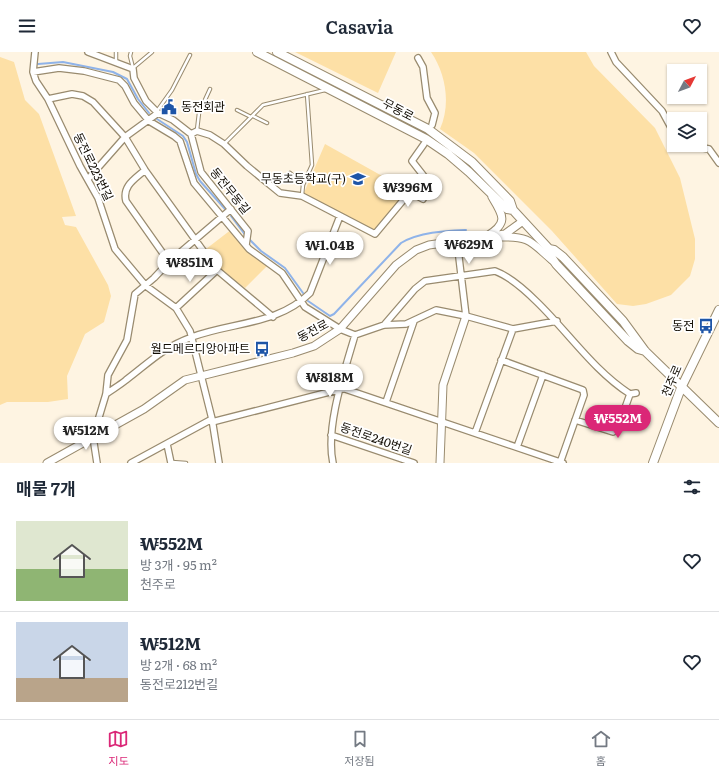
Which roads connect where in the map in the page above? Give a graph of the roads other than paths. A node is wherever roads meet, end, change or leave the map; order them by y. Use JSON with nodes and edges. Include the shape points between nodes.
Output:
{"nodes":[{"id":1,"x":35,"y":52,"type":"edge"},
{"id":2,"x":88,"y":52,"type":"edge"},
{"id":3,"x":116,"y":52,"type":"edge"},
{"id":4,"x":131,"y":52,"type":"edge"},
{"id":5,"x":152,"y":52,"type":"edge"},
{"id":6,"x":258,"y":52,"type":"edge"},
{"id":7,"x":277,"y":52,"type":"edge"},
{"id":8,"x":611,"y":52,"type":"edge"},
{"id":9,"x":190,"y":55,"type":"dead end"},
{"id":10,"x":418,"y":58,"type":"dead end"},
{"id":11,"x":115,"y":61,"type":"junction"},
{"id":12,"x":133,"y":68,"type":"junction"},
{"id":13,"x":33,"y":72,"type":"junction"},
{"id":14,"x":210,"y":89,"type":"dead end"},
{"id":15,"x":332,"y":89,"type":"junction"},
{"id":16,"x":307,"y":94,"type":"junction"},
{"id":17,"x":48,"y":98,"type":"junction"},
{"id":18,"x":237,"y":110,"type":"dead end"},
{"id":19,"x":158,"y":112,"type":"junction"},
{"id":20,"x":252,"y":116,"type":"junction"},
{"id":21,"x":149,"y":121,"type":"junction"},
{"id":22,"x":667,"y":121,"type":"edge"},
{"id":23,"x":267,"y":122,"type":"dead end"},
{"id":24,"x":432,"y":125,"type":"dead end"},
{"id":25,"x":197,"y":131,"type":"junction"},
{"id":26,"x":191,"y":134,"type":"junction"},
{"id":27,"x":125,"y":138,"type":"junction"},
{"id":28,"x":224,"y":144,"type":"junction"},
{"id":29,"x":424,"y":144,"type":"dead end"},
{"id":30,"x":707,"y":150,"type":"edge"},
{"id":31,"x":719,"y":163,"type":"edge"},
{"id":32,"x":145,"y":170,"type":"junction"},
{"id":33,"x":290,"y":173,"type":"dead end"},
{"id":34,"x":88,"y":179,"type":"junction"},
{"id":35,"x":303,"y":185,"type":"junction"},
{"id":36,"x":488,"y":190,"type":"junction"},
{"id":37,"x":302,"y":196,"type":"junction"},
{"id":38,"x":231,"y":209,"type":"junction"},
{"id":39,"x":513,"y":210,"type":"junction"},
{"id":40,"x":223,"y":216,"type":"junction"},
{"id":41,"x":340,"y":216,"type":"junction"},
{"id":42,"x":523,"y":221,"type":"junction"},
{"id":43,"x":483,"y":238,"type":"junction"},
{"id":44,"x":196,"y":240,"type":"junction"},
{"id":45,"x":310,"y":241,"type":"dead end"},
{"id":46,"x":457,"y":241,"type":"junction"},
{"id":47,"x":248,"y":247,"type":"junction"},
{"id":48,"x":549,"y":249,"type":"junction"},
{"id":49,"x":325,"y":254,"type":"junction"},
{"id":50,"x":169,"y":262,"type":"junction"},
{"id":51,"x":556,"y":264,"type":"junction"},
{"id":52,"x":217,"y":270,"type":"junction"},
{"id":53,"x":460,"y":275,"type":"junction"},
{"id":54,"x":146,"y":286,"type":"junction"},
{"id":55,"x":300,"y":301,"type":"junction"},
{"id":56,"x":176,"y":308,"type":"junction"},
{"id":57,"x":719,"y":310,"type":"edge"},
{"id":58,"x":466,"y":316,"type":"junction"},
{"id":59,"x":273,"y":317,"type":"junction"},
{"id":60,"x":414,"y":321,"type":"junction"},
{"id":61,"x":557,"y":321,"type":"junction"},
{"id":62,"x":384,"y":325,"type":"junction"},
{"id":63,"x":340,"y":329,"type":"junction"},
{"id":64,"x":513,"y":329,"type":"junction"},
{"id":65,"x":355,"y":334,"type":"junction"},
{"id":66,"x":192,"y":337,"type":"junction"},
{"id":67,"x":645,"y":351,"type":"junction"},
{"id":68,"x":501,"y":360,"type":"junction"},
{"id":69,"x":543,"y":375,"type":"junction"},
{"id":70,"x":201,"y":376,"type":"junction"},
{"id":71,"x":681,"y":388,"type":"junction"},
{"id":72,"x":341,"y":389,"type":"junction"},
{"id":73,"x":106,"y":394,"type":"junction"},
{"id":74,"x":386,"y":402,"type":"junction"},
{"id":75,"x":212,"y":420,"type":"junction"},
{"id":76,"x":575,"y":420,"type":"junction"},
{"id":77,"x":441,"y":421,"type":"junction"},
{"id":78,"x":719,"y":423,"type":"edge"},
{"id":79,"x":475,"y":433,"type":"junction"},
{"id":80,"x":331,"y":435,"type":"junction"},
{"id":81,"x":93,"y":437,"type":"junction"},
{"id":82,"x":167,"y":444,"type":"junction"},
{"id":83,"x":517,"y":447,"type":"junction"},
{"id":84,"x":47,"y":463,"type":"edge"},
{"id":85,"x":97,"y":463,"type":"edge"},
{"id":86,"x":131,"y":463,"type":"edge"},
{"id":87,"x":171,"y":463,"type":"edge"},
{"id":88,"x":186,"y":463,"type":"edge"},
{"id":89,"x":218,"y":463,"type":"edge"},
{"id":90,"x":333,"y":463,"type":"edge"},
{"id":91,"x":414,"y":463,"type":"edge"},
{"id":92,"x":440,"y":463,"type":"edge"},
{"id":93,"x":561,"y":463,"type":"edge"},
{"id":94,"x":653,"y":463,"type":"edge"}],
"edges":[{"from":1,"to":13,"type":"street"},
{"from":2,"to":11,"type":"street"},
{"from":3,"to":11,"type":"lane"},
{"from":4,"to":12,"type":"lane"},
{"from":5,"to":12,"type":"lane"},
{"from":6,"to":15,"type":"main road","name":"무동로"},
{"from":7,"to":39,"type":"main road","name":"무동로","via":[[436,134],[472,162],[510,201]]},
{"from":8,"to":22,"type":"street","via":[[616,62]]},
{"from":9,"to":19,"type":"lane"},
{"from":10,"to":24,"type":"street","via":[[423,67],[428,98],[435,113]]},
{"from":11,"to":12,"type":"street"},
{"from":12,"to":19,"type":"street","via":[[134,78],[142,95]]},
{"from":13,"to":17,"type":"street","name":"동전로223번길"},
{"from":13,"to":21,"type":"street","via":[[59,68],[119,80]]},
{"from":14,"to":25,"type":"lane","via":[[199,113]]},
{"from":15,"to":16,"type":"lane"},
{"from":15,"to":36,"type":"main road","name":"무동로","via":[[426,139],[448,154]]},
{"from":16,"to":20,"type":"lane","via":[[263,105]]},
{"from":16,"to":35,"type":"lane","via":[[312,165]]},
{"from":17,"to":27,"type":"street","via":[[72,94],[83,96],[93,102]]},
{"from":17,"to":34,"type":"street","name":"동전로223번길"},
{"from":18,"to":20,"type":"lane"},
{"from":19,"to":21,"type":"street"},
{"from":19,"to":26,"type":"street"},
{"from":20,"to":23,"type":"lane"},
{"from":20,"to":28,"type":"lane"},
{"from":21,"to":27,"type":"street"},
{"from":21,"to":40,"type":"street","via":[[180,141],[194,183]]},
{"from":25,"to":26,"type":"street"},
{"from":25,"to":28,"type":"street","via":[[210,135]]},
{"from":26,"to":38,"type":"street","name":"동전무동길","via":[[201,172]]},
{"from":27,"to":32,"type":"street"},
{"from":27,"to":34,"type":"street"},
{"from":28,"to":37,"type":"street","via":[[274,190],[280,194]]},
{"from":29,"to":41,"type":"street","via":[[412,161],[430,184],[423,199],[410,192],[375,234]]},
{"from":30,"to":31,"type":"street"},
{"from":32,"to":44,"type":"street"},
{"from":32,"to":50,"type":"street","via":[[127,187],[124,195]]},
{"from":33,"to":35,"type":"lane"},
{"from":34,"to":54,"type":"street","name":"동전로223번길","via":[[98,198],[115,249]]},
{"from":35,"to":37,"type":"lane"},
{"from":36,"to":39,"type":"main road","name":"무동로","via":[[507,209]]},
{"from":36,"to":43,"type":"street","via":[[502,214],[502,220],[498,228]]},
{"from":37,"to":41,"type":"street"},
{"from":38,"to":40,"type":"street"},
{"from":38,"to":47,"type":"street","name":"동전무동길","via":[[248,231]]},
{"from":39,"to":42,"type":"main road","name":"무동로"},
{"from":40,"to":44,"type":"street"},
{"from":40,"to":47,"type":"street"},
{"from":41,"to":49,"type":"street"},
{"from":42,"to":43,"type":"street","name":"동전로","via":[[505,234]]},
{"from":42,"to":48,"type":"main road","name":"무동로"},
{"from":43,"to":46,"type":"street","name":"동전로"},
{"from":43,"to":51,"type":"street","via":[[527,239]]},
{"from":44,"to":50,"type":"street"},
{"from":44,"to":52,"type":"street"},
{"from":45,"to":49,"type":"lane"},
{"from":46,"to":53,"type":"street"},
{"from":46,"to":63,"type":"street","name":"동전로","via":[[422,247],[406,256]]},
{"from":47,"to":55,"type":"street","via":[[282,273]]},
{"from":48,"to":51,"type":"main road","name":"무동로","via":[[549,254]]},
{"from":48,"to":67,"type":"main road","name":"무동로","via":[[563,257],[626,325]]},
{"from":49,"to":55,"type":"street","via":[[310,293]]},
{"from":50,"to":54,"type":"street"},
{"from":51,"to":67,"type":"main road","name":"무동로","via":[[628,341]]},
{"from":52,"to":56,"type":"street"},
{"from":52,"to":59,"type":"street"},
{"from":53,"to":58,"type":"street"},
{"from":53,"to":61,"type":"street","via":[[495,271],[527,292]]},
{"from":53,"to":62,"type":"street","via":[[430,279],[421,284]]},
{"from":54,"to":56,"type":"street","name":"동전로223번길"},
{"from":54,"to":73,"type":"street","via":[[135,294],[127,340],[108,375]]},
{"from":55,"to":59,"type":"street"},
{"from":55,"to":63,"type":"street","via":[[312,312]]},
{"from":56,"to":66,"type":"street","name":"동전로223번길"},
{"from":57,"to":71,"type":"main road","name":"천주로"},
{"from":58,"to":60,"type":"street","via":[[436,310]]},
{"from":58,"to":64,"type":"street"},
{"from":58,"to":77,"type":"street","via":[[443,385]]},
{"from":59,"to":66,"type":"street"},
{"from":60,"to":62,"type":"street","via":[[397,326]]},
{"from":60,"to":74,"type":"street"},
{"from":61,"to":64,"type":"street"},
{"from":61,"to":76,"type":"street","via":[[604,373],[633,394],[613,432]]},
{"from":62,"to":65,"type":"street"},
{"from":63,"to":65,"type":"street"},
{"from":63,"to":70,"type":"street","name":"동전로","via":[[314,346]]},
{"from":64,"to":68,"type":"street"},
{"from":65,"to":72,"type":"street","name":"동전로240번길"},
{"from":66,"to":70,"type":"street","name":"동전로223번길"},
{"from":66,"to":73,"type":"street","via":[[161,352]]},
{"from":67,"to":71,"type":"main road","name":"무동로"},
{"from":68,"to":69,"type":"street"},
{"from":68,"to":79,"type":"street"},
{"from":69,"to":76,"type":"street","via":[[583,390],[584,395]]},
{"from":69,"to":83,"type":"street"},
{"from":70,"to":75,"type":"street","name":"동전로223번길"},
{"from":70,"to":81,"type":"street","name":"동전로","via":[[185,380],[144,409]]},
{"from":71,"to":78,"type":"main road","name":"무동로"},
{"from":71,"to":94,"type":"main road","name":"천주로"},
{"from":72,"to":74,"type":"street"},
{"from":72,"to":75,"type":"street"},
{"from":72,"to":80,"type":"street","name":"동전로240번길"},
{"from":73,"to":81,"type":"street"},
{"from":74,"to":77,"type":"street"},
{"from":75,"to":82,"type":"street"},
{"from":75,"to":89,"type":"street","name":"동전로223번길"},
{"from":76,"to":93,"type":"street"},
{"from":77,"to":79,"type":"street"},
{"from":77,"to":92,"type":"street"},
{"from":79,"to":83,"type":"street"},
{"from":80,"to":90,"type":"street","name":"동전로240번길"},
{"from":80,"to":91,"type":"street","name":"동전로240번길"},
{"from":81,"to":84,"type":"street","name":"동전로"},
{"from":81,"to":85,"type":"street"},
{"from":82,"to":86,"type":"street"},
{"from":82,"to":87,"type":"street"},
{"from":83,"to":93,"type":"street"},
{"from":87,"to":88,"type":"lane"}]}
